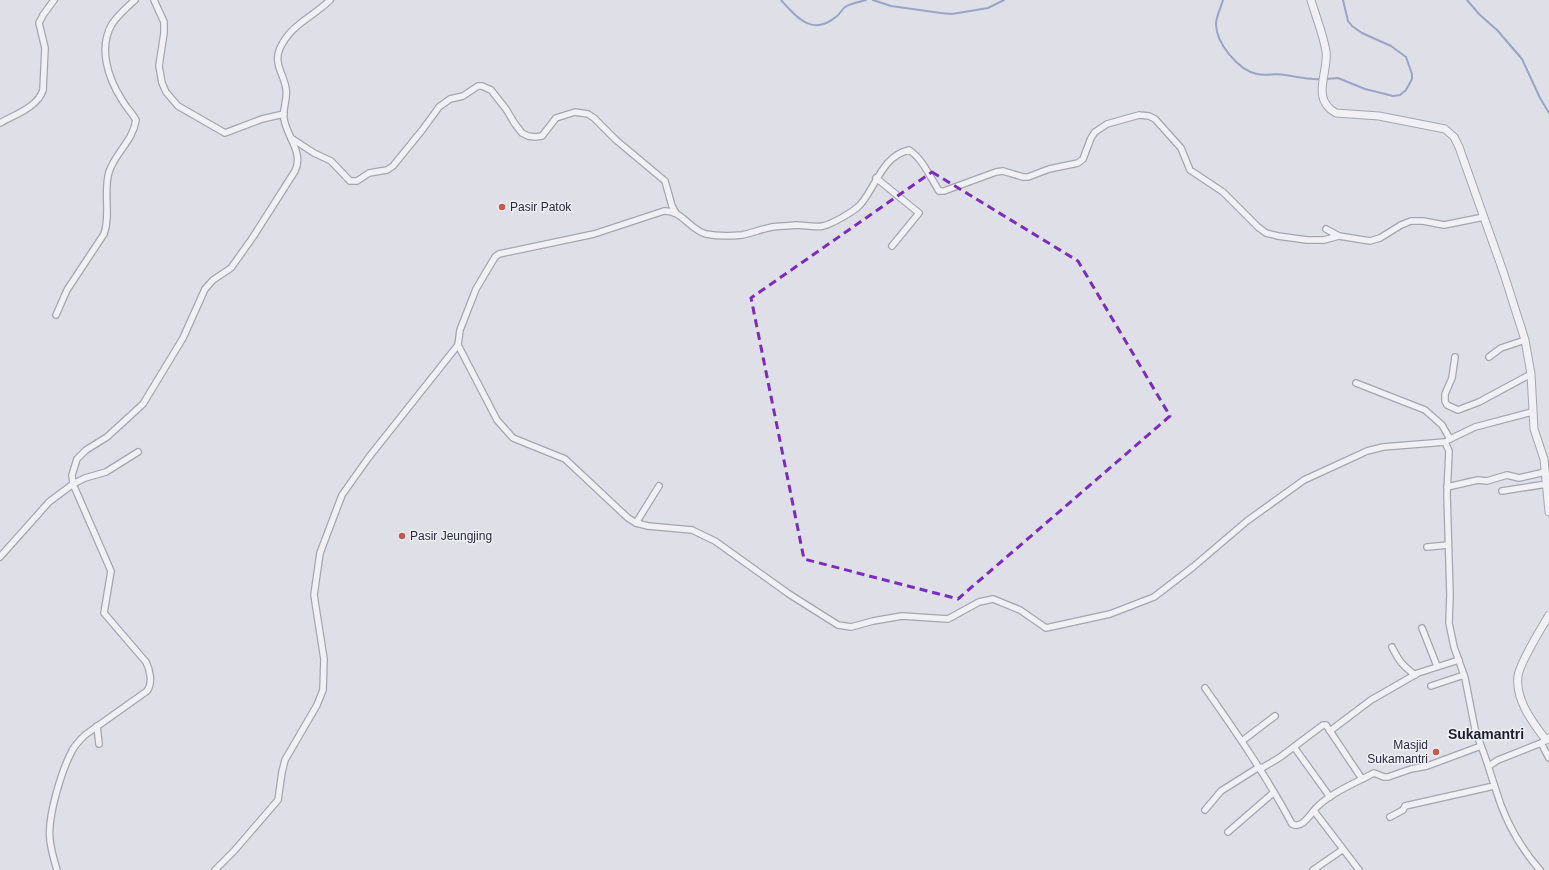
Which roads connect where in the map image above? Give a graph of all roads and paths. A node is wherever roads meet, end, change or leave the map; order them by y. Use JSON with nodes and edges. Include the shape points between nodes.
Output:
{"nodes":[{"id":1,"x":54,"y":0,"type":"edge"},
{"id":2,"x":135,"y":0,"type":"edge"},
{"id":3,"x":154,"y":0,"type":"edge"},
{"id":4,"x":330,"y":0,"type":"edge"},
{"id":5,"x":1311,"y":0,"type":"edge"},
{"id":6,"x":284,"y":114,"type":"junction"},
{"id":7,"x":0,"y":123,"type":"edge"},
{"id":8,"x":291,"y":138,"type":"junction"},
{"id":9,"x":876,"y":178,"type":"junction"},
{"id":10,"x":676,"y":214,"type":"junction"},
{"id":11,"x":1484,"y":217,"type":"junction"},
{"id":12,"x":1326,"y":229,"type":"dead end"},
{"id":13,"x":1339,"y":236,"type":"junction"},
{"id":14,"x":892,"y":246,"type":"dead end"},
{"id":15,"x":56,"y":315,"type":"dead end"},
{"id":16,"x":1525,"y":340,"type":"junction"},
{"id":17,"x":458,"y":345,"type":"junction"},
{"id":18,"x":1455,"y":357,"type":"dead end"},
{"id":19,"x":1490,"y":357,"type":"dead end"},
{"id":20,"x":1531,"y":374,"type":"junction"},
{"id":21,"x":1356,"y":384,"type":"dead end"},
{"id":22,"x":1532,"y":412,"type":"junction"},
{"id":23,"x":1450,"y":439,"type":"junction"},
{"id":24,"x":1445,"y":442,"type":"junction"},
{"id":25,"x":138,"y":452,"type":"dead end"},
{"id":26,"x":1545,"y":472,"type":"junction"},
{"id":27,"x":73,"y":484,"type":"junction"},
{"id":28,"x":1547,"y":484,"type":"junction"},
{"id":29,"x":658,"y":486,"type":"dead end"},
{"id":30,"x":1447,"y":487,"type":"junction"},
{"id":31,"x":1502,"y":491,"type":"dead end"},
{"id":32,"x":1549,"y":512,"type":"edge"},
{"id":33,"x":636,"y":523,"type":"junction"},
{"id":34,"x":1448,"y":545,"type":"junction"},
{"id":35,"x":1427,"y":547,"type":"dead end"},
{"id":36,"x":0,"y":557,"type":"edge"},
{"id":37,"x":1549,"y":615,"type":"edge"},
{"id":38,"x":1422,"y":628,"type":"dead end"},
{"id":39,"x":1392,"y":646,"type":"dead end"},
{"id":40,"x":1459,"y":660,"type":"junction"},
{"id":41,"x":1437,"y":666,"type":"junction"},
{"id":42,"x":1415,"y":675,"type":"junction"},
{"id":43,"x":1464,"y":675,"type":"junction"},
{"id":44,"x":1431,"y":686,"type":"dead end"},
{"id":45,"x":1205,"y":688,"type":"dead end"},
{"id":46,"x":1275,"y":716,"type":"dead end"},
{"id":47,"x":97,"y":726,"type":"junction"},
{"id":48,"x":1330,"y":731,"type":"junction"},
{"id":49,"x":1545,"y":740,"type":"edge"},
{"id":50,"x":1242,"y":741,"type":"junction"},
{"id":51,"x":99,"y":744,"type":"dead end"},
{"id":52,"x":1481,"y":746,"type":"junction"},
{"id":53,"x":1294,"y":747,"type":"junction"},
{"id":54,"x":1549,"y":758,"type":"edge"},
{"id":55,"x":1489,"y":766,"type":"junction"},
{"id":56,"x":1260,"y":768,"type":"junction"},
{"id":57,"x":1362,"y":779,"type":"junction"},
{"id":58,"x":1494,"y":786,"type":"junction"},
{"id":59,"x":1273,"y":792,"type":"junction"},
{"id":60,"x":1330,"y":797,"type":"junction"},
{"id":61,"x":1205,"y":810,"type":"dead end"},
{"id":62,"x":1314,"y":811,"type":"junction"},
{"id":63,"x":1390,"y":817,"type":"dead end"},
{"id":64,"x":1228,"y":832,"type":"dead end"},
{"id":65,"x":1342,"y":850,"type":"junction"},
{"id":66,"x":57,"y":870,"type":"edge"},
{"id":67,"x":215,"y":870,"type":"edge"},
{"id":68,"x":1312,"y":870,"type":"edge"},
{"id":69,"x":1359,"y":870,"type":"edge"},
{"id":70,"x":1540,"y":870,"type":"edge"}],
"edges":[{"from":1,"to":7,"type":"street","via":[[39,22],[45,48],[42,95],[33,104]]},
{"from":2,"to":15,"type":"street","via":[[111,25],[105,48],[108,70],[122,100],[136,120],[135,129],[110,170],[107,182],[107,224],[104,234],[67,290]]},
{"from":3,"to":6,"type":"street","via":[[162,16],[164,28],[159,66],[162,83],[178,106],[225,133]]},
{"from":4,"to":6,"type":"street","via":[[296,26],[280,49],[278,64],[286,90]]},
{"from":5,"to":11,"type":"street","via":[[1326,52],[1322,85],[1326,106],[1336,113],[1379,116],[1429,125],[1450,133],[1459,147]]},
{"from":6,"to":8,"type":"street"},
{"from":8,"to":10,"type":"street","via":[[331,161],[347,179],[356,181],[393,166],[439,107],[450,99],[463,96],[482,86],[492,90],[522,133],[535,138],[542,136],[556,118],[575,112],[588,114],[665,181]]},
{"from":8,"to":27,"type":"street","via":[[298,154],[295,171],[231,268],[213,280],[206,289],[183,338],[143,404],[107,437],[77,459],[72,475]]},
{"from":9,"to":10,"type":"street","via":[[860,204],[822,227],[802,225],[771,227],[742,235],[706,234]]},
{"from":9,"to":13,"type":"street","via":[[892,158],[909,150],[914,153],[939,191],[996,172],[1028,178],[1049,169],[1078,163],[1083,158],[1091,138],[1099,129],[1116,121],[1144,115],[1155,119],[1177,142],[1190,170],[1223,192],[1266,233],[1307,240],[1324,240]]},
{"from":9,"to":14,"type":"street","via":[[919,213]]},
{"from":10,"to":17,"type":"street","via":[[670,210],[664,211],[594,234],[499,254],[476,289],[460,330]]},
{"from":11,"to":13,"type":"street","via":[[1444,224],[1423,220],[1411,221],[1370,241]]},
{"from":11,"to":16,"type":"street"},
{"from":12,"to":13,"type":"street"},
{"from":16,"to":19,"type":"street","via":[[1501,348]]},
{"from":16,"to":20,"type":"street"},
{"from":17,"to":33,"type":"street","via":[[497,420],[513,438],[565,459]]},
{"from":17,"to":67,"type":"street","via":[[342,495],[320,553],[314,595],[324,659],[323,690],[286,760],[278,800]]},
{"from":18,"to":20,"type":"street","via":[[1445,401],[1447,405],[1458,410],[1479,402]]},
{"from":20,"to":22,"type":"street"},
{"from":21,"to":23,"type":"street","via":[[1425,410],[1442,425]]},
{"from":22,"to":23,"type":"street","via":[[1475,427]]},
{"from":22,"to":26,"type":"street"},
{"from":23,"to":24,"type":"street"},
{"from":24,"to":30,"type":"street","via":[[1449,451]]},
{"from":24,"to":33,"type":"street","via":[[1383,447],[1367,451],[1304,480],[1247,521],[1154,597],[1110,614],[1051,628],[1046,628],[1020,610],[993,599],[979,602],[948,619],[902,616],[873,620],[851,627],[838,625],[788,594],[715,541],[692,530]]},
{"from":25,"to":27,"type":"street","via":[[106,472]]},
{"from":26,"to":28,"type":"street"},
{"from":26,"to":30,"type":"street","via":[[1519,478],[1507,476],[1478,480]]},
{"from":27,"to":36,"type":"street","via":[[49,502]]},
{"from":27,"to":47,"type":"street","via":[[111,571],[104,613],[146,662],[149,669],[150,684],[147,691]]},
{"from":28,"to":31,"type":"street"},
{"from":28,"to":32,"type":"street"},
{"from":29,"to":33,"type":"street"},
{"from":30,"to":34,"type":"street"},
{"from":34,"to":35,"type":"street"},
{"from":34,"to":40,"type":"street","via":[[1449,623]]},
{"from":37,"to":49,"type":"street","via":[[1518,675],[1522,701]]},
{"from":38,"to":41,"type":"street"},
{"from":39,"to":42,"type":"street","via":[[1404,667]]},
{"from":40,"to":41,"type":"street"},
{"from":40,"to":43,"type":"street"},
{"from":41,"to":42,"type":"street"},
{"from":42,"to":48,"type":"street","via":[[1371,700]]},
{"from":43,"to":44,"type":"street"},
{"from":43,"to":52,"type":"street"},
{"from":45,"to":50,"type":"street"},
{"from":46,"to":50,"type":"street"},
{"from":47,"to":51,"type":"street"},
{"from":47,"to":66,"type":"street","via":[[72,750],[52,811],[49,838]]},
{"from":48,"to":53,"type":"street","via":[[1323,725]]},
{"from":48,"to":57,"type":"street"},
{"from":49,"to":54,"type":"street"},
{"from":49,"to":55,"type":"street"},
{"from":50,"to":56,"type":"street"},
{"from":52,"to":55,"type":"street"},
{"from":52,"to":57,"type":"street","via":[[1388,777],[1374,773]]},
{"from":53,"to":56,"type":"street"},
{"from":53,"to":60,"type":"street"},
{"from":55,"to":58,"type":"street"},
{"from":56,"to":59,"type":"street"},
{"from":56,"to":61,"type":"street","via":[[1222,791]]},
{"from":57,"to":60,"type":"street"},
{"from":58,"to":63,"type":"street","via":[[1405,806],[1403,810]]},
{"from":58,"to":70,"type":"street","via":[[1514,835]]},
{"from":59,"to":62,"type":"street","via":[[1292,824],[1296,826]]},
{"from":59,"to":64,"type":"street"},
{"from":60,"to":62,"type":"street"},
{"from":62,"to":65,"type":"street"},
{"from":65,"to":68,"type":"street"},
{"from":65,"to":69,"type":"street"}]}
